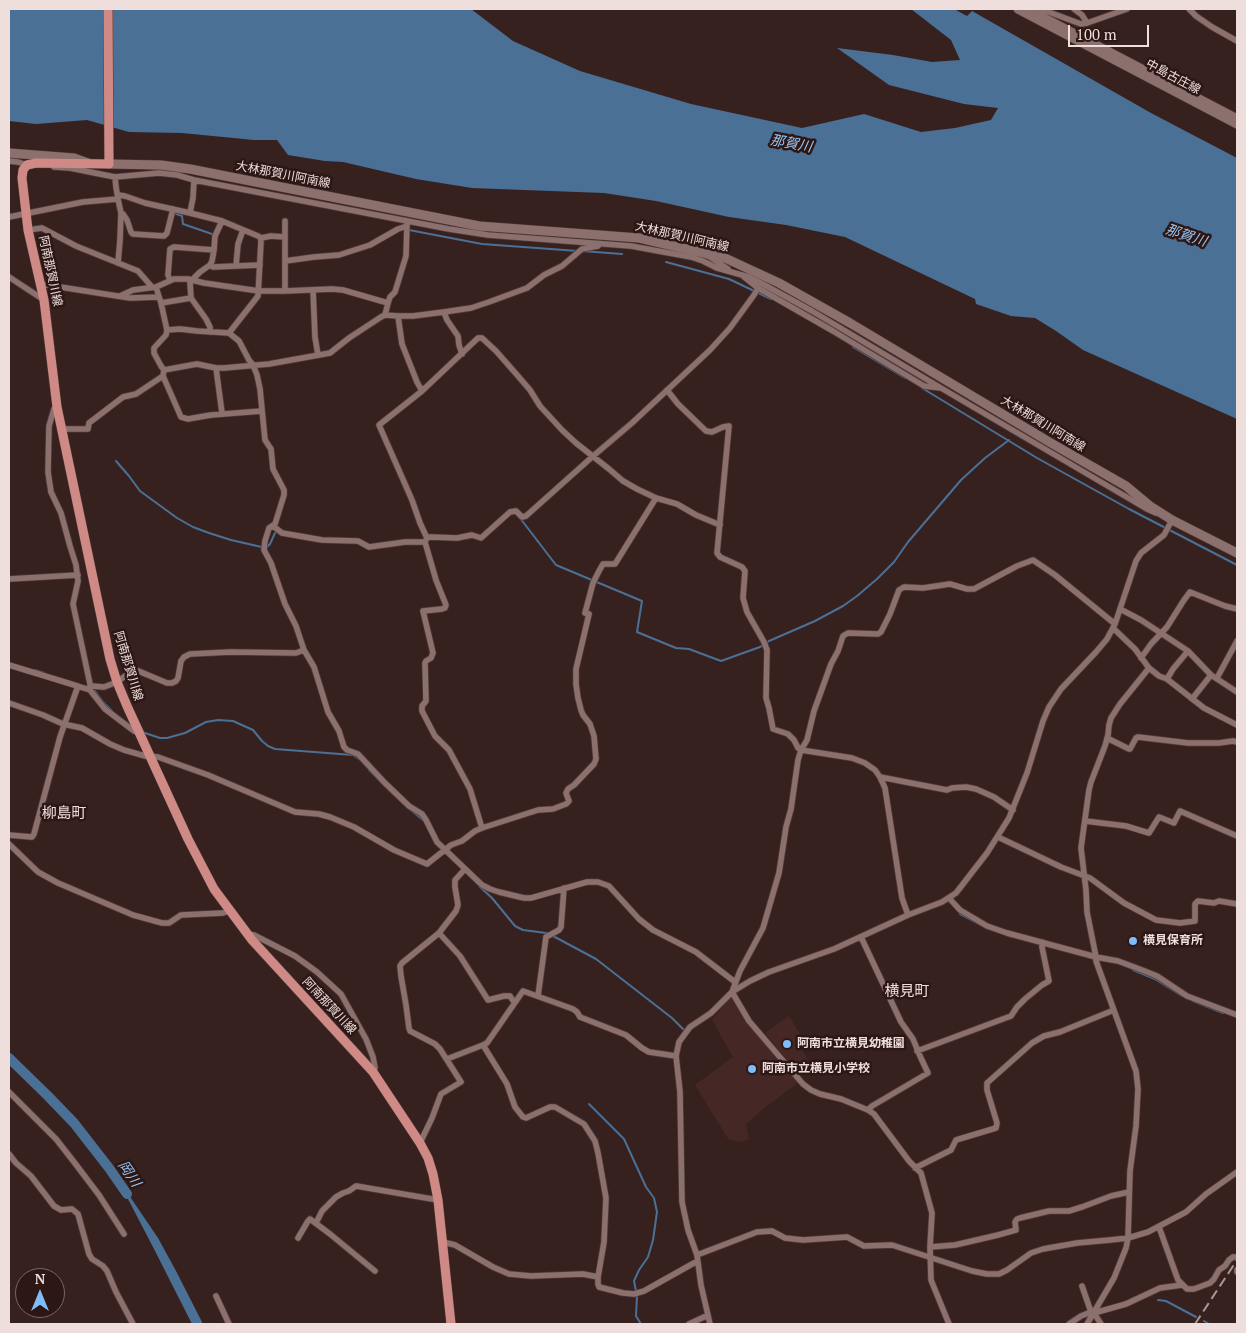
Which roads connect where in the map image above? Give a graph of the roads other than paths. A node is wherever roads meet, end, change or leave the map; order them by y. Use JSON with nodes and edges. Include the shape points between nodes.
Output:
{"nodes":[{"id":1,"x":108,"y":9,"type":"edge"},
{"id":2,"x":1018,"y":9,"type":"edge"},
{"id":3,"x":1033,"y":9,"type":"edge"},
{"id":4,"x":1074,"y":9,"type":"edge"},
{"id":5,"x":1127,"y":9,"type":"edge"},
{"id":6,"x":1189,"y":9,"type":"edge"},
{"id":7,"x":1087,"y":23,"type":"junction"},
{"id":8,"x":1237,"y":41,"type":"edge"},
{"id":9,"x":1237,"y":117,"type":"edge"},
{"id":10,"x":1237,"y":124,"type":"edge"},
{"id":11,"x":9,"y":153,"type":"edge"},
{"id":12,"x":51,"y":159,"type":"junction"},
{"id":13,"x":109,"y":160,"type":"junction"},
{"id":14,"x":9,"y":161,"type":"edge"},
{"id":15,"x":28,"y":166,"type":"junction"},
{"id":16,"x":115,"y":177,"type":"junction"},
{"id":17,"x":194,"y":180,"type":"junction"},
{"id":18,"x":118,"y":197,"type":"junction"},
{"id":19,"x":173,"y":210,"type":"junction"},
{"id":20,"x":121,"y":213,"type":"junction"},
{"id":21,"x":190,"y":213,"type":"junction"},
{"id":22,"x":26,"y":214,"type":"junction"},
{"id":23,"x":9,"y":217,"type":"edge"},
{"id":24,"x":285,"y":221,"type":"dead end"},
{"id":25,"x":222,"y":222,"type":"junction"},
{"id":26,"x":407,"y":224,"type":"junction"},
{"id":27,"x":28,"y":230,"type":"junction"},
{"id":28,"x":243,"y":230,"type":"junction"},
{"id":29,"x":285,"y":237,"type":"junction"},
{"id":30,"x":261,"y":238,"type":"junction"},
{"id":31,"x":601,"y":244,"type":"junction"},
{"id":32,"x":214,"y":250,"type":"junction"},
{"id":33,"x":705,"y":253,"type":"junction"},
{"id":34,"x":285,"y":261,"type":"junction"},
{"id":35,"x":118,"y":263,"type":"junction"},
{"id":36,"x":210,"y":265,"type":"junction"},
{"id":37,"x":260,"y":265,"type":"junction"},
{"id":38,"x":236,"y":266,"type":"junction"},
{"id":39,"x":738,"y":273,"type":"junction"},
{"id":40,"x":9,"y":277,"type":"edge"},
{"id":41,"x":193,"y":279,"type":"junction"},
{"id":42,"x":170,"y":280,"type":"junction"},
{"id":43,"x":41,"y":284,"type":"junction"},
{"id":44,"x":154,"y":287,"type":"junction"},
{"id":45,"x":758,"y":288,"type":"junction"},
{"id":46,"x":313,"y":290,"type":"junction"},
{"id":47,"x":259,"y":291,"type":"junction"},
{"id":48,"x":284,"y":291,"type":"junction"},
{"id":49,"x":120,"y":296,"type":"junction"},
{"id":50,"x":191,"y":298,"type":"junction"},
{"id":51,"x":44,"y":300,"type":"junction"},
{"id":52,"x":160,"y":300,"type":"junction"},
{"id":53,"x":388,"y":303,"type":"junction"},
{"id":54,"x":444,"y":312,"type":"junction"},
{"id":55,"x":386,"y":315,"type":"junction"},
{"id":56,"x":398,"y":316,"type":"junction"},
{"id":57,"x":167,"y":330,"type":"junction"},
{"id":58,"x":210,"y":332,"type":"junction"},
{"id":59,"x":229,"y":333,"type":"junction"},
{"id":60,"x":462,"y":354,"type":"junction"},
{"id":61,"x":318,"y":355,"type":"junction"},
{"id":62,"x":253,"y":365,"type":"junction"},
{"id":63,"x":216,"y":368,"type":"junction"},
{"id":64,"x":163,"y":373,"type":"junction"},
{"id":65,"x":942,"y":388,"type":"junction"},
{"id":66,"x":667,"y":390,"type":"junction"},
{"id":67,"x":422,"y":391,"type":"junction"},
{"id":68,"x":57,"y":407,"type":"junction"},
{"id":69,"x":262,"y":411,"type":"junction"},
{"id":70,"x":222,"y":413,"type":"junction"},
{"id":71,"x":61,"y":429,"type":"junction"},
{"id":72,"x":592,"y":457,"type":"junction"},
{"id":73,"x":656,"y":498,"type":"junction"},
{"id":74,"x":1160,"y":513,"type":"junction"},
{"id":75,"x":1170,"y":523,"type":"junction"},
{"id":76,"x":720,"y":524,"type":"junction"},
{"id":77,"x":273,"y":526,"type":"junction"},
{"id":78,"x":426,"y":540,"type":"junction"},
{"id":79,"x":1237,"y":553,"type":"edge"},
{"id":80,"x":78,"y":575,"type":"junction"},
{"id":81,"x":9,"y":579,"type":"edge"},
{"id":82,"x":1120,"y":609,"type":"junction"},
{"id":83,"x":1237,"y":609,"type":"edge"},
{"id":84,"x":1114,"y":626,"type":"junction"},
{"id":85,"x":1161,"y":634,"type":"junction"},
{"id":86,"x":1237,"y":641,"type":"edge"},
{"id":87,"x":304,"y":650,"type":"junction"},
{"id":88,"x":1188,"y":651,"type":"junction"},
{"id":89,"x":1141,"y":658,"type":"junction"},
{"id":90,"x":9,"y":665,"type":"edge"},
{"id":91,"x":1149,"y":668,"type":"junction"},
{"id":92,"x":1214,"y":676,"type":"junction"},
{"id":93,"x":1167,"y":679,"type":"junction"},
{"id":94,"x":117,"y":682,"type":"junction"},
{"id":95,"x":78,"y":686,"type":"junction"},
{"id":96,"x":90,"y":688,"type":"junction"},
{"id":97,"x":1237,"y":692,"type":"edge"},
{"id":98,"x":1192,"y":699,"type":"junction"},
{"id":99,"x":9,"y":704,"type":"edge"},
{"id":100,"x":64,"y":724,"type":"junction"},
{"id":101,"x":1237,"y":725,"type":"edge"},
{"id":102,"x":139,"y":732,"type":"junction"},
{"id":103,"x":1107,"y":738,"type":"junction"},
{"id":104,"x":1237,"y":742,"type":"edge"},
{"id":105,"x":801,"y":750,"type":"junction"},
{"id":106,"x":150,"y":756,"type":"junction"},
{"id":107,"x":880,"y":778,"type":"junction"},
{"id":108,"x":1013,"y":810,"type":"junction"},
{"id":109,"x":1085,"y":821,"type":"junction"},
{"id":110,"x":482,"y":828,"type":"junction"},
{"id":111,"x":9,"y":835,"type":"edge"},
{"id":112,"x":1237,"y":836,"type":"edge"},
{"id":113,"x":998,"y":837,"type":"junction"},
{"id":114,"x":9,"y":844,"type":"edge"},
{"id":115,"x":444,"y":851,"type":"junction"},
{"id":116,"x":464,"y":870,"type":"junction"},
{"id":117,"x":1085,"y":876,"type":"junction"},
{"id":118,"x":564,"y":888,"type":"junction"},
{"id":119,"x":949,"y":898,"type":"junction"},
{"id":120,"x":1237,"y":904,"type":"edge"},
{"id":121,"x":229,"y":911,"type":"junction"},
{"id":122,"x":908,"y":915,"type":"junction"},
{"id":123,"x":438,"y":933,"type":"junction"},
{"id":124,"x":247,"y":934,"type":"junction"},
{"id":125,"x":861,"y":937,"type":"junction"},
{"id":126,"x":1042,"y":942,"type":"junction"},
{"id":127,"x":1096,"y":958,"type":"junction"},
{"id":128,"x":735,"y":982,"type":"junction"},
{"id":129,"x":732,"y":992,"type":"junction"},
{"id":130,"x":538,"y":996,"type":"junction"},
{"id":131,"x":514,"y":1002,"type":"junction"},
{"id":132,"x":1114,"y":1010,"type":"junction"},
{"id":133,"x":1237,"y":1015,"type":"edge"},
{"id":134,"x":483,"y":1045,"type":"junction"},
{"id":135,"x":918,"y":1051,"type":"junction"},
{"id":136,"x":676,"y":1056,"type":"junction"},
{"id":137,"x":447,"y":1059,"type":"junction"},
{"id":138,"x":373,"y":1072,"type":"junction"},
{"id":139,"x":9,"y":1092,"type":"edge"},
{"id":140,"x":868,"y":1110,"type":"junction"},
{"id":141,"x":420,"y":1143,"type":"junction"},
{"id":142,"x":9,"y":1154,"type":"edge"},
{"id":143,"x":915,"y":1168,"type":"junction"},
{"id":144,"x":1237,"y":1172,"type":"edge"},
{"id":145,"x":1129,"y":1192,"type":"junction"},
{"id":146,"x":438,"y":1200,"type":"junction"},
{"id":147,"x":316,"y":1223,"type":"junction"},
{"id":148,"x":1159,"y":1227,"type":"junction"},
{"id":149,"x":124,"y":1234,"type":"dead end"},
{"id":150,"x":298,"y":1238,"type":"dead end"},
{"id":151,"x":1128,"y":1238,"type":"junction"},
{"id":152,"x":442,"y":1242,"type":"junction"},
{"id":153,"x":930,"y":1247,"type":"junction"},
{"id":154,"x":1237,"y":1256,"type":"edge"},
{"id":155,"x":930,"y":1257,"type":"junction"},
{"id":156,"x":698,"y":1259,"type":"junction"},
{"id":157,"x":374,"y":1271,"type":"dead end"},
{"id":158,"x":598,"y":1277,"type":"junction"},
{"id":159,"x":1182,"y":1285,"type":"junction"},
{"id":160,"x":1082,"y":1286,"type":"dead end"},
{"id":161,"x":216,"y":1296,"type":"dead end"},
{"id":162,"x":1092,"y":1312,"type":"junction"},
{"id":163,"x":708,"y":1316,"type":"junction"},
{"id":164,"x":133,"y":1324,"type":"edge"},
{"id":165,"x":229,"y":1324,"type":"edge"},
{"id":166,"x":451,"y":1324,"type":"edge"},
{"id":167,"x":689,"y":1324,"type":"edge"},
{"id":168,"x":710,"y":1324,"type":"edge"},
{"id":169,"x":949,"y":1324,"type":"edge"},
{"id":170,"x":1069,"y":1324,"type":"edge"},
{"id":171,"x":1087,"y":1324,"type":"edge"},
{"id":172,"x":1101,"y":1324,"type":"edge"}],
"edges":[{"from":1,"to":13,"type":"main road"},
{"from":2,"to":10,"type":"main road","name":"中島古庄線"},
{"from":3,"to":7,"type":"street"},
{"from":3,"to":9,"type":"street"},
{"from":4,"to":7,"type":"street"},
{"from":5,"to":7,"type":"street"},
{"from":6,"to":8,"type":"street"},
{"from":11,"to":12,"type":"main road"},
{"from":12,"to":13,"type":"main road","via":[[88,163]]},
{"from":12,"to":15,"type":"main road"},
{"from":12,"to":16,"type":"street","via":[[54,167]]},
{"from":13,"to":33,"type":"main road","name":"大林那賀川阿南線","via":[[190,169],[479,226],[639,238]]},
{"from":14,"to":15,"type":"street"},
{"from":15,"to":22,"type":"main road","name":"阿南那賀川線","via":[[23,170],[22,178]]},
{"from":16,"to":17,"type":"street","via":[[159,173]]},
{"from":16,"to":18,"type":"street"},
{"from":17,"to":21,"type":"street"},
{"from":17,"to":26,"type":"street"},
{"from":18,"to":19,"type":"street","via":[[125,196]]},
{"from":18,"to":20,"type":"street"},
{"from":18,"to":22,"type":"street"},
{"from":19,"to":20,"type":"street","via":[[164,236],[133,234]]},
{"from":19,"to":21,"type":"street"},
{"from":20,"to":35,"type":"street"},
{"from":21,"to":25,"type":"street"},
{"from":22,"to":23,"type":"street"},
{"from":22,"to":27,"type":"main road","name":"阿南那賀川線"},
{"from":24,"to":29,"type":"street"},
{"from":25,"to":28,"type":"street"},
{"from":25,"to":32,"type":"street","via":[[215,236]]},
{"from":26,"to":31,"type":"street","via":[[488,235]]},
{"from":26,"to":34,"type":"street","via":[[370,245],[339,256]]},
{"from":26,"to":53,"type":"street","via":[[406,256],[395,292]]},
{"from":27,"to":35,"type":"street","via":[[42,228]]},
{"from":27,"to":43,"type":"main road","name":"阿南那賀川線"},
{"from":28,"to":30,"type":"street"},
{"from":28,"to":38,"type":"street"},
{"from":29,"to":30,"type":"street"},
{"from":29,"to":34,"type":"street"},
{"from":30,"to":37,"type":"street"},
{"from":31,"to":39,"type":"street","via":[[683,255]]},
{"from":31,"to":54,"type":"street","via":[[582,249],[562,266],[517,293],[471,308]]},
{"from":32,"to":36,"type":"street"},
{"from":32,"to":42,"type":"street","via":[[170,248]]},
{"from":33,"to":39,"type":"street"},
{"from":33,"to":74,"type":"main road","name":"大林那賀川阿南線","via":[[725,258],[779,283],[850,323],[1126,486]]},
{"from":34,"to":48,"type":"street"},
{"from":35,"to":44,"type":"street","via":[[138,271]]},
{"from":36,"to":38,"type":"street"},
{"from":36,"to":41,"type":"street"},
{"from":37,"to":38,"type":"street"},
{"from":37,"to":47,"type":"street"},
{"from":39,"to":45,"type":"street"},
{"from":39,"to":65,"type":"street","via":[[812,311]]},
{"from":40,"to":51,"type":"street"},
{"from":41,"to":42,"type":"street"},
{"from":41,"to":47,"type":"street"},
{"from":41,"to":50,"type":"street","via":[[190,282]]},
{"from":42,"to":44,"type":"street"},
{"from":43,"to":49,"type":"street"},
{"from":43,"to":51,"type":"main road","name":"阿南那賀川線"},
{"from":44,"to":49,"type":"street"},
{"from":44,"to":52,"type":"street"},
{"from":45,"to":65,"type":"street","via":[[924,386]]},
{"from":45,"to":66,"type":"street","via":[[730,328]]},
{"from":46,"to":48,"type":"street"},
{"from":46,"to":53,"type":"street","via":[[343,290]]},
{"from":46,"to":61,"type":"street"},
{"from":47,"to":48,"type":"street"},
{"from":47,"to":59,"type":"street"},
{"from":49,"to":52,"type":"street"},
{"from":50,"to":52,"type":"street"},
{"from":50,"to":58,"type":"street","via":[[206,319]]},
{"from":51,"to":68,"type":"main road","name":"阿南那賀川線"},
{"from":52,"to":57,"type":"street"},
{"from":53,"to":55,"type":"street"},
{"from":54,"to":56,"type":"street"},
{"from":54,"to":60,"type":"street","via":[[458,336]]},
{"from":55,"to":56,"type":"street"},
{"from":55,"to":61,"type":"street","via":[[375,319],[330,353]]},
{"from":56,"to":67,"type":"street","via":[[402,344]]},
{"from":57,"to":58,"type":"street"},
{"from":57,"to":64,"type":"street","via":[[154,348]]},
{"from":58,"to":59,"type":"street"},
{"from":59,"to":62,"type":"street","via":[[239,340]]},
{"from":60,"to":67,"type":"street"},
{"from":60,"to":72,"type":"street","via":[[482,338],[562,430]]},
{"from":61,"to":62,"type":"street"},
{"from":62,"to":63,"type":"street"},
{"from":62,"to":69,"type":"street"},
{"from":63,"to":64,"type":"street","via":[[197,364]]},
{"from":63,"to":70,"type":"street"},
{"from":64,"to":70,"type":"street","via":[[181,417],[188,419]]},
{"from":64,"to":71,"type":"street","via":[[136,394],[123,397],[89,423],[88,429]]},
{"from":65,"to":74,"type":"street","via":[[1147,510]]},
{"from":66,"to":72,"type":"street"},
{"from":66,"to":76,"type":"street","via":[[706,431],[730,426]]},
{"from":67,"to":78,"type":"street","via":[[379,425]]},
{"from":68,"to":71,"type":"main road","name":"阿南那賀川線"},
{"from":68,"to":80,"type":"street","via":[[49,426],[49,484],[62,513]]},
{"from":69,"to":70,"type":"street"},
{"from":69,"to":77,"type":"street","via":[[273,469],[284,490]]},
{"from":71,"to":94,"type":"main road","name":"阿南那賀川線"},
{"from":72,"to":73,"type":"street","via":[[637,490]]},
{"from":72,"to":78,"type":"street","via":[[526,516],[510,512],[480,538],[472,535],[430,537]]},
{"from":73,"to":76,"type":"street"},
{"from":73,"to":110,"type":"street","via":[[615,564],[603,564],[593,582],[576,684],[583,715],[594,736],[594,764],[568,789],[569,801],[566,804]]},
{"from":74,"to":75,"type":"main road","name":"大林那賀川阿南線"},
{"from":75,"to":79,"type":"main road","name":"大林那賀川阿南線"},
{"from":75,"to":82,"type":"street","via":[[1160,539],[1141,553],[1136,561]]},
{"from":76,"to":105,"type":"street","via":[[717,553],[745,571],[743,598],[766,646],[766,698],[773,729],[788,734]]},
{"from":77,"to":78,"type":"street","via":[[282,533],[322,540],[353,540],[369,547]]},
{"from":77,"to":87,"type":"street","via":[[264,540],[264,550]]},
{"from":78,"to":110,"type":"street","via":[[446,605],[442,609],[423,611],[433,653],[425,663],[426,701],[422,711],[435,736],[449,750],[470,789]]},
{"from":80,"to":81,"type":"street"},
{"from":80,"to":96,"type":"street","via":[[73,604]]},
{"from":82,"to":84,"type":"street"},
{"from":82,"to":85,"type":"street"},
{"from":83,"to":85,"type":"street","via":[[1190,592]]},
{"from":84,"to":89,"type":"street"},
{"from":84,"to":105,"type":"street","via":[[1055,574],[1033,560],[974,588],[950,584],[904,587],[899,590],[881,632],[843,636]]},
{"from":84,"to":108,"type":"street","via":[[1096,652],[1060,689],[1049,707]]},
{"from":85,"to":88,"type":"street"},
{"from":85,"to":89,"type":"street"},
{"from":86,"to":92,"type":"street"},
{"from":87,"to":94,"type":"street","via":[[296,653],[190,654],[181,661],[178,678],[172,683],[136,670]]},
{"from":87,"to":115,"type":"street","via":[[314,667],[328,712],[344,747],[358,754],[409,806],[422,814]]},
{"from":88,"to":92,"type":"street"},
{"from":88,"to":93,"type":"street"},
{"from":89,"to":91,"type":"street"},
{"from":90,"to":95,"type":"street"},
{"from":91,"to":93,"type":"street"},
{"from":91,"to":103,"type":"street","via":[[1115,711]]},
{"from":92,"to":97,"type":"street"},
{"from":92,"to":98,"type":"street"},
{"from":93,"to":98,"type":"street"},
{"from":94,"to":96,"type":"street"},
{"from":94,"to":102,"type":"main road","name":"阿南那賀川線"},
{"from":95,"to":96,"type":"street"},
{"from":95,"to":100,"type":"street"},
{"from":96,"to":102,"type":"street","via":[[105,709]]},
{"from":98,"to":101,"type":"street"},
{"from":99,"to":100,"type":"street"},
{"from":100,"to":106,"type":"street","via":[[82,728],[124,750]]},
{"from":100,"to":111,"type":"street","via":[[34,834],[32,837]]},
{"from":102,"to":106,"type":"main road","name":"阿南那賀川線"},
{"from":103,"to":104,"type":"street","via":[[1128,749],[1138,737],[1188,743]]},
{"from":103,"to":109,"type":"street","via":[[1091,782]]},
{"from":105,"to":107,"type":"street","via":[[852,758],[875,770]]},
{"from":105,"to":128,"type":"street","via":[[775,886],[763,928]]},
{"from":106,"to":115,"type":"street","via":[[208,775],[295,812],[330,817],[424,864]]},
{"from":106,"to":121,"type":"main road","name":"阿南那賀川線","via":[[207,877]]},
{"from":107,"to":108,"type":"street","via":[[947,790],[959,787],[976,789]]},
{"from":107,"to":122,"type":"street","via":[[885,788],[902,898]]},
{"from":108,"to":113,"type":"street"},
{"from":109,"to":112,"type":"street","via":[[1126,826],[1149,833],[1159,817],[1174,824],[1180,811]]},
{"from":109,"to":117,"type":"street","via":[[1081,848]]},
{"from":110,"to":115,"type":"street"},
{"from":113,"to":117,"type":"street"},
{"from":113,"to":119,"type":"street"},
{"from":114,"to":121,"type":"street","via":[[38,872],[132,915],[169,923],[181,915]]},
{"from":115,"to":116,"type":"street"},
{"from":116,"to":118,"type":"street","via":[[490,890],[524,898]]},
{"from":116,"to":123,"type":"street","via":[[456,880],[456,911]]},
{"from":117,"to":120,"type":"street","via":[[1156,920],[1195,921],[1195,904],[1198,901]]},
{"from":117,"to":127,"type":"street","via":[[1087,912]]},
{"from":118,"to":128,"type":"street","via":[[587,882],[609,886],[653,930],[696,952]]},
{"from":118,"to":130,"type":"street","via":[[561,927],[546,937]]},
{"from":119,"to":122,"type":"street"},
{"from":119,"to":126,"type":"street","via":[[960,910],[987,926]]},
{"from":121,"to":124,"type":"main road","name":"阿南那賀川線"},
{"from":122,"to":125,"type":"street"},
{"from":123,"to":131,"type":"street","via":[[460,956],[488,1000],[510,996]]},
{"from":123,"to":137,"type":"street","via":[[402,963],[400,976],[410,1031],[435,1044]]},
{"from":124,"to":138,"type":"main road","name":"阿南那賀川線"},
{"from":124,"to":138,"type":"street","via":[[295,956],[341,994],[366,1039],[373,1057]]},
{"from":125,"to":129,"type":"street","via":[[769,972]]},
{"from":125,"to":135,"type":"street"},
{"from":126,"to":127,"type":"street"},
{"from":126,"to":135,"type":"street","via":[[1049,982],[1025,999],[1012,1016]]},
{"from":127,"to":132,"type":"street"},
{"from":127,"to":133,"type":"street","via":[[1118,961],[1157,976],[1187,996]]},
{"from":128,"to":129,"type":"street"},
{"from":129,"to":136,"type":"street","via":[[683,1035]]},
{"from":129,"to":140,"type":"street","via":[[749,1021],[804,1084],[820,1094]]},
{"from":130,"to":131,"type":"street","via":[[523,990]]},
{"from":130,"to":136,"type":"street","via":[[626,1035],[649,1052]]},
{"from":131,"to":134,"type":"street"},
{"from":132,"to":143,"type":"street","via":[[1032,1043],[987,1083],[996,1128],[956,1140],[951,1150]]},
{"from":132,"to":145,"type":"street","via":[[1136,1071],[1138,1088]]},
{"from":134,"to":137,"type":"street"},
{"from":134,"to":158,"type":"street","via":[[523,1117],[555,1107],[584,1124],[595,1141],[606,1198]]},
{"from":135,"to":140,"type":"street","via":[[928,1073]]},
{"from":136,"to":156,"type":"street","via":[[680,1092],[682,1202]]},
{"from":137,"to":141,"type":"street","via":[[461,1082],[441,1094]]},
{"from":138,"to":141,"type":"main road","name":"阿南那賀川線"},
{"from":139,"to":149,"type":"street","via":[[74,1162]]},
{"from":140,"to":143,"type":"street"},
{"from":141,"to":146,"type":"main road","name":"阿南那賀川線","via":[[428,1158]]},
{"from":142,"to":164,"type":"street","via":[[54,1206],[61,1210],[72,1209],[78,1214],[89,1254],[107,1271]]},
{"from":143,"to":153,"type":"street","via":[[921,1173],[932,1213]]},
{"from":144,"to":148,"type":"street","via":[[1186,1212]]},
{"from":145,"to":151,"type":"street"},
{"from":145,"to":153,"type":"street","via":[[1069,1211],[1049,1211],[1020,1218],[1016,1222],[1016,1230],[998,1235]]},
{"from":146,"to":147,"type":"street","via":[[356,1186],[336,1197],[322,1211]]},
{"from":146,"to":152,"type":"main road","name":"阿南那賀川線"},
{"from":147,"to":150,"type":"street","via":[[310,1219]]},
{"from":147,"to":157,"type":"street"},
{"from":148,"to":151,"type":"street"},
{"from":148,"to":159,"type":"street"},
{"from":151,"to":155,"type":"street","via":[[1043,1249],[998,1274],[972,1271]]},
{"from":151,"to":162,"type":"street","via":[[1114,1278]]},
{"from":152,"to":158,"type":"street","via":[[455,1245],[509,1274],[575,1273]]},
{"from":152,"to":166,"type":"main road","name":"阿南那賀川線"},
{"from":153,"to":155,"type":"street"},
{"from":154,"to":159,"type":"street","via":[[1219,1270],[1210,1283],[1194,1289]]},
{"from":155,"to":156,"type":"street","via":[[892,1245],[864,1246],[847,1237],[803,1240],[785,1238],[772,1231],[757,1232]]},
{"from":155,"to":169,"type":"street","via":[[931,1280]]},
{"from":156,"to":158,"type":"street","via":[[638,1294],[600,1287]]},
{"from":156,"to":163,"type":"street"},
{"from":159,"to":162,"type":"street","via":[[1160,1288],[1126,1304]]},
{"from":160,"to":162,"type":"street"},
{"from":161,"to":165,"type":"street"},
{"from":162,"to":170,"type":"street"},
{"from":162,"to":171,"type":"street"},
{"from":162,"to":172,"type":"street"},
{"from":163,"to":167,"type":"street"},
{"from":163,"to":168,"type":"street"}]}
